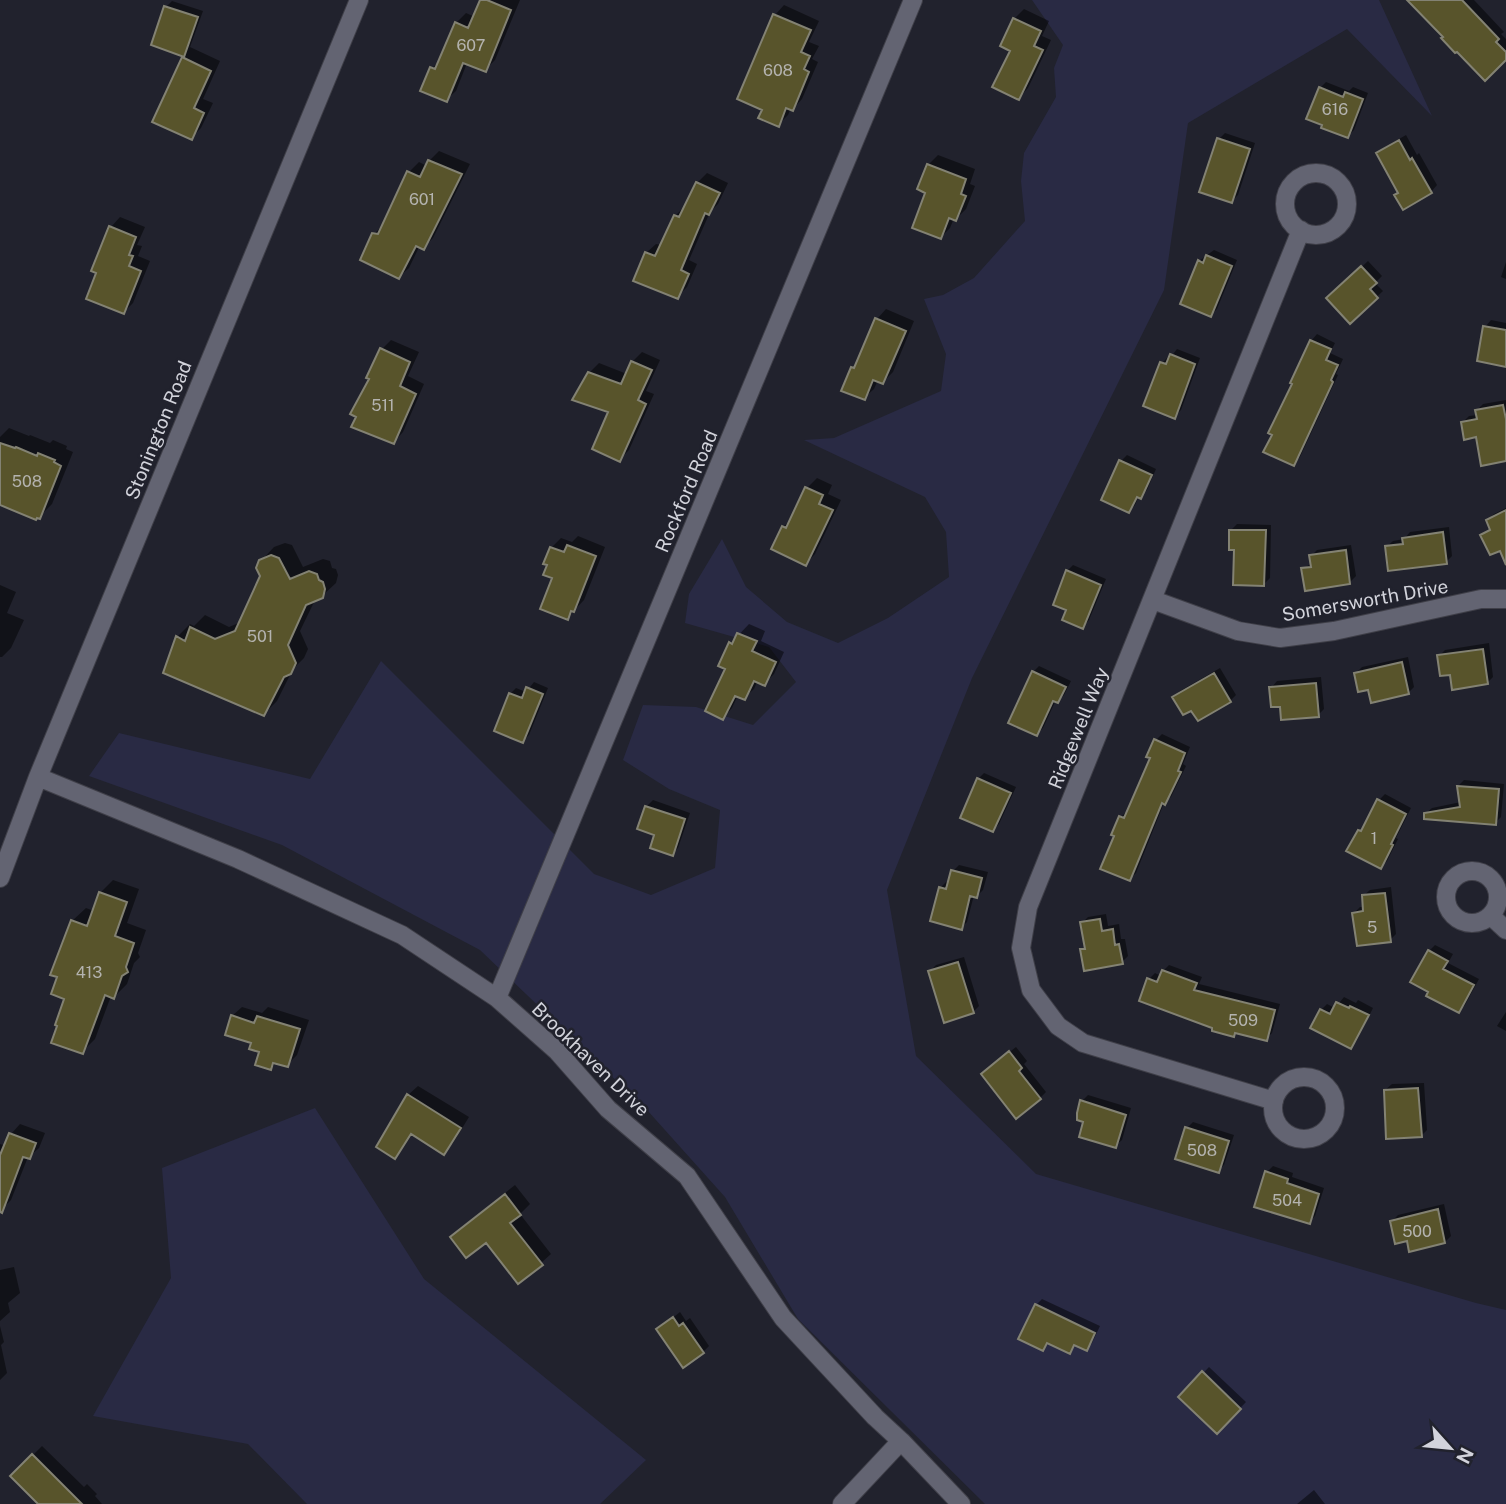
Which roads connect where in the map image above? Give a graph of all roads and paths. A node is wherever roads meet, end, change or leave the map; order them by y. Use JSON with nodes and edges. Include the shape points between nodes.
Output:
{"nodes":[{"id":1,"x":359,"y":0,"type":"edge"},
{"id":2,"x":912,"y":0,"type":"edge"},
{"id":3,"x":1301,"y":230,"type":"dead end"},
{"id":4,"x":1506,"y":599,"type":"edge"},
{"id":5,"x":1153,"y":600,"type":"junction"},
{"id":6,"x":38,"y":776,"type":"junction"},
{"id":7,"x":0,"y":878,"type":"edge"},
{"id":8,"x":1491,"y":916,"type":"dead end"},
{"id":9,"x":1506,"y":929,"type":"edge"},
{"id":10,"x":497,"y":998,"type":"junction"},
{"id":11,"x":1274,"y":1101,"type":"dead end"},
{"id":12,"x":901,"y":1441,"type":"junction"},
{"id":13,"x":842,"y":1504,"type":"edge"},
{"id":14,"x":961,"y":1504,"type":"edge"}],
"edges":[{"from":1,"to":6,"type":"street","name":"Stonington Road"},
{"from":2,"to":10,"type":"street","name":"Rockford Road"},
{"from":3,"to":5,"type":"street","name":"Ridgewell Way"},
{"from":4,"to":5,"type":"street","name":"Somersworth Drive","via":[[1280,638],[1238,631]]},
{"from":5,"to":11,"type":"street","name":"Ridgewell Way","via":[[1028,907],[1021,948],[1031,990],[1058,1026],[1083,1043]]},
{"from":6,"to":7,"type":"street","name":"Stonington Road"},
{"from":6,"to":10,"type":"street","name":"Brookhaven Drive","via":[[238,859],[402,935]]},
{"from":8,"to":9,"type":"street"},
{"from":10,"to":12,"type":"street","name":"Brookhaven Drive","via":[[557,1051],[608,1109],[687,1176],[783,1318]]},
{"from":12,"to":13,"type":"street"},
{"from":12,"to":14,"type":"street","name":"Brookhaven Drive"}]}
